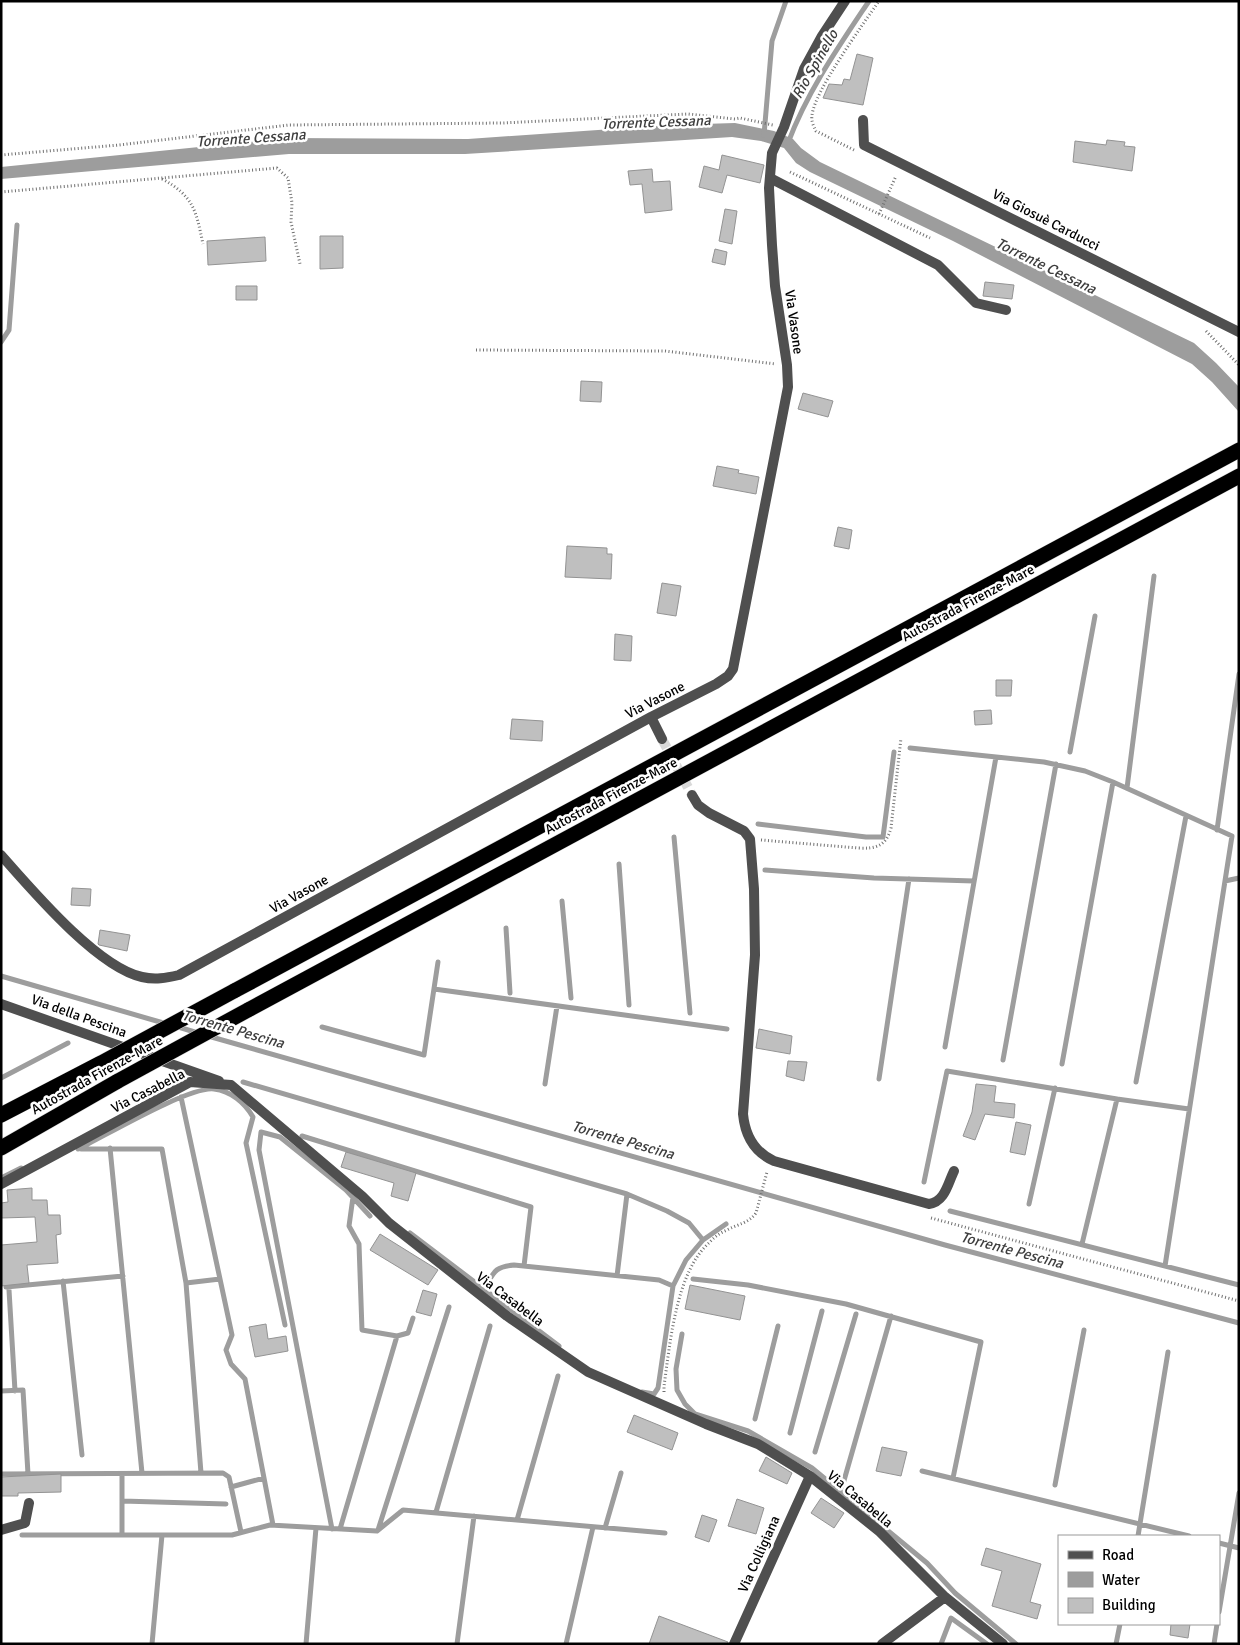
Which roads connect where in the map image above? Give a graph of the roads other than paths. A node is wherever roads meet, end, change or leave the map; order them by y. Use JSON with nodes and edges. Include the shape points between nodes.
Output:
{"nodes":[{"id":1,"x":845,"y":1,"type":"edge"},
{"id":2,"x":863,"y":120,"type":"dead end"},
{"id":3,"x":770,"y":178,"type":"junction"},
{"id":4,"x":1006,"y":310,"type":"dead end"},
{"id":5,"x":1239,"y":332,"type":"edge"},
{"id":6,"x":1239,"y":450,"type":"edge"},
{"id":7,"x":1239,"y":476,"type":"edge"},
{"id":8,"x":651,"y":717,"type":"junction"},
{"id":9,"x":662,"y":739,"type":"tunnel mouth"},
{"id":10,"x":692,"y":794,"type":"tunnel mouth"},
{"id":11,"x":1,"y":855,"type":"edge"},
{"id":12,"x":1,"y":1004,"type":"edge"},
{"id":13,"x":231,"y":1085,"type":"junction"},
{"id":14,"x":1,"y":1116,"type":"edge"},
{"id":15,"x":1,"y":1148,"type":"edge"},
{"id":16,"x":954,"y":1171,"type":"dead end"},
{"id":17,"x":1,"y":1184,"type":"edge"},
{"id":18,"x":810,"y":1476,"type":"junction"},
{"id":19,"x":29,"y":1502,"type":"dead end"},
{"id":20,"x":1,"y":1530,"type":"edge"},
{"id":21,"x":945,"y":1597,"type":"junction"},
{"id":22,"x":734,"y":1644,"type":"edge"},
{"id":23,"x":882,"y":1644,"type":"edge"},
{"id":24,"x":1003,"y":1644,"type":"edge"}],
"edges":[{"from":1,"to":3,"type":"street","name":"Via Vasone","via":[[804,69],[772,158]]},
{"from":2,"to":5,"type":"street","name":"Via Giosuè Carducci","via":[[864,145]]},
{"from":3,"to":4,"type":"street","via":[[938,265],[976,303]]},
{"from":3,"to":8,"type":"street","name":"Via Vasone","via":[[775,286],[788,387],[733,670],[716,684]]},
{"from":6,"to":14,"type":"highway","name":"Autostrada Firenze-Mare","bridge":true},
{"from":7,"to":15,"type":"highway","name":"Autostrada Firenze-Mare","bridge":true,"via":[[248,1010]]},
{"from":8,"to":9,"type":"street"},
{"from":8,"to":11,"type":"street","name":"Via Vasone","via":[[180,975],[153,979],[140,977],[114,965],[80,938]]},
{"from":10,"to":16,"type":"street","via":[[709,813],[744,831],[750,839],[755,955],[743,1114],[750,1142],[774,1161],[929,1204],[942,1197]]},
{"from":12,"to":13,"type":"street","name":"Via della Pescina"},
{"from":13,"to":17,"type":"street","name":"Via Casabella","via":[[190,1082]]},
{"from":13,"to":18,"type":"street","name":"Via Casabella","via":[[389,1222],[507,1316],[588,1372],[758,1444]]},
{"from":18,"to":21,"type":"street","name":"Via Casabella","via":[[879,1531]]},
{"from":18,"to":22,"type":"street","name":"Via Colligiana"},
{"from":19,"to":20,"type":"street","via":[[25,1523]]},
{"from":21,"to":23,"type":"street"},
{"from":21,"to":24,"type":"street","name":"Via Casabella"}]}
